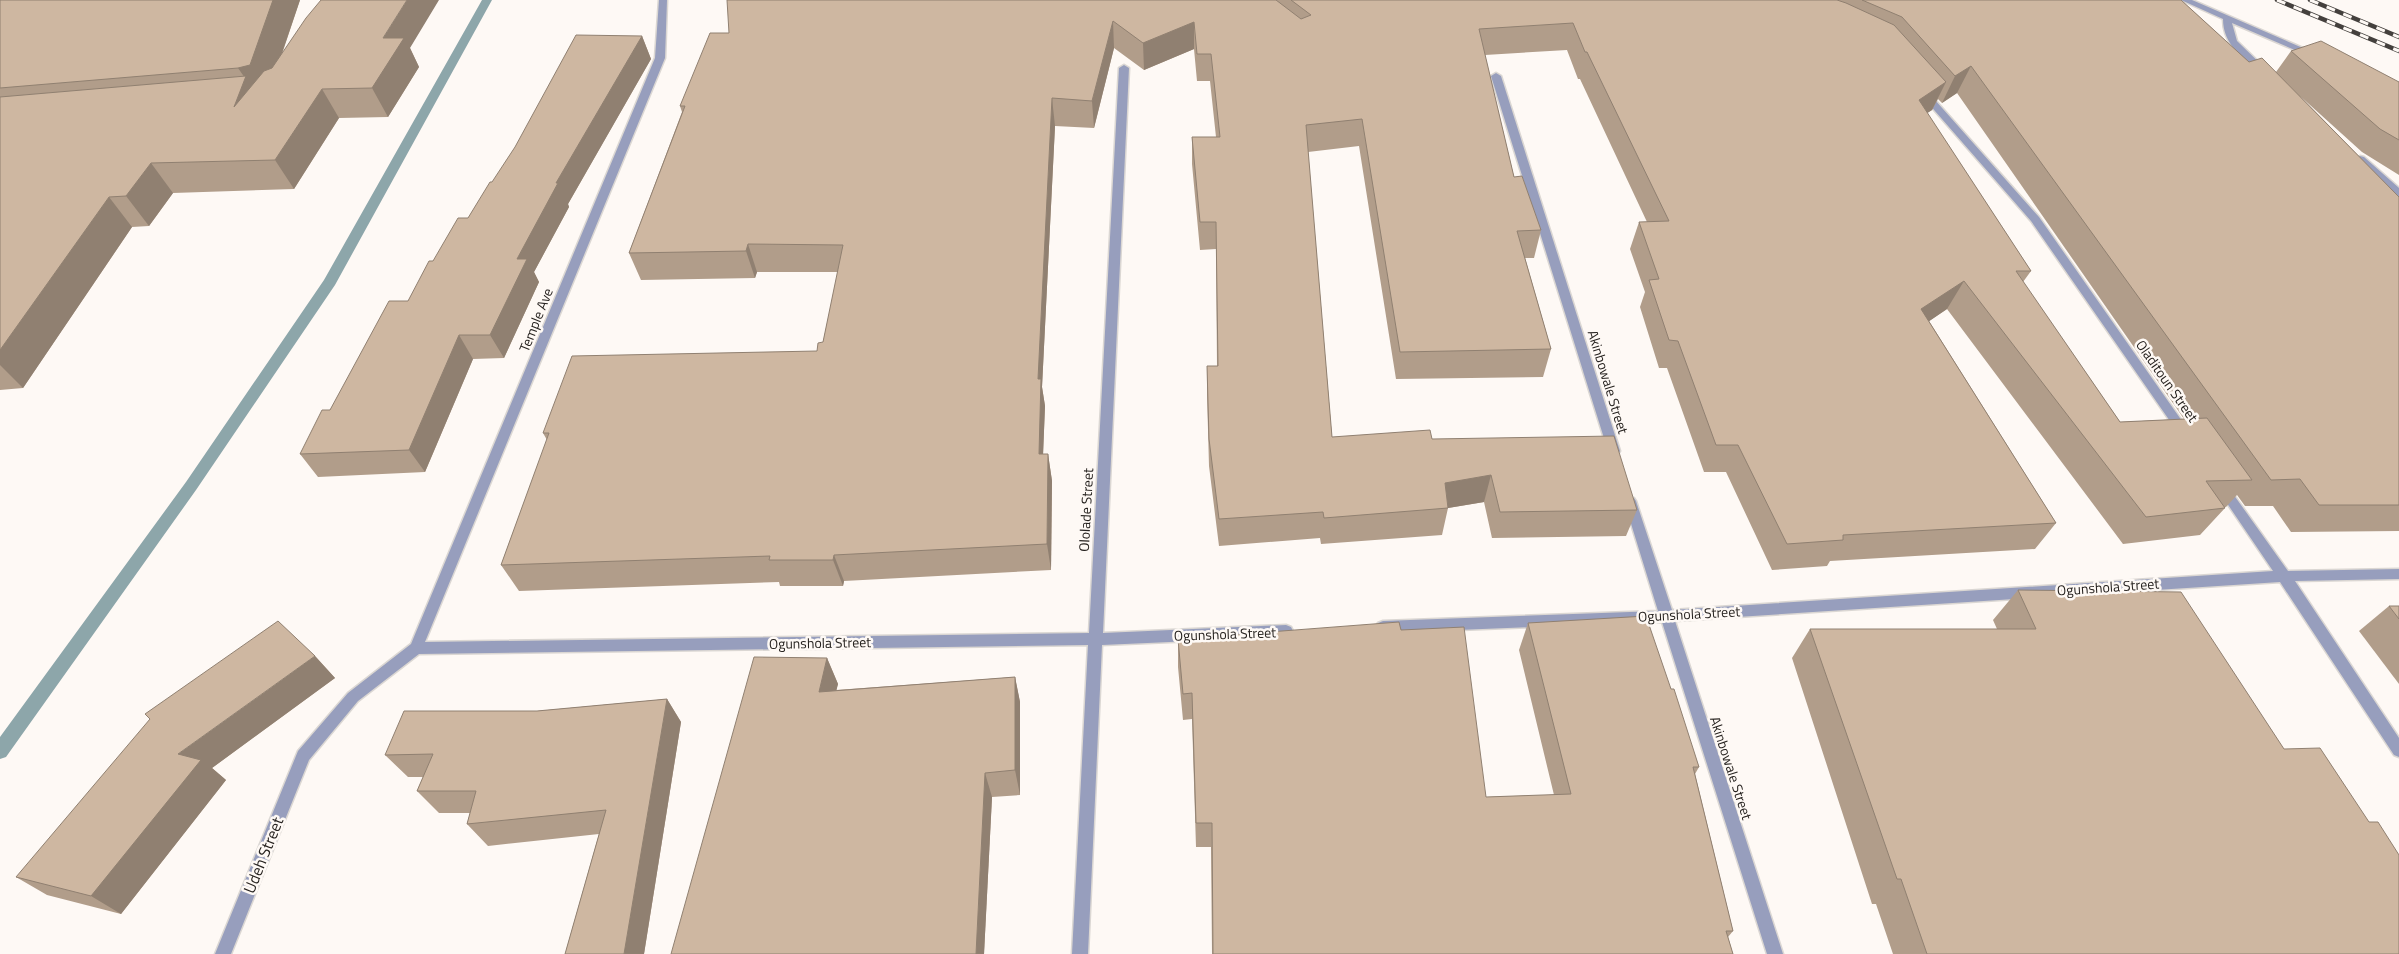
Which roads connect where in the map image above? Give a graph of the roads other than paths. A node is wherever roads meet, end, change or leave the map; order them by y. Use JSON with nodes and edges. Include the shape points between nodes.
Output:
{"nodes":[{"id":1,"x":663,"y":0,"type":"edge"},
{"id":2,"x":2185,"y":0,"type":"edge"},
{"id":3,"x":2227,"y":18,"type":"junction"},
{"id":4,"x":2326,"y":61,"type":"edge"},
{"id":5,"x":1124,"y":68,"type":"dead end"},
{"id":6,"x":1496,"y":76,"type":"dead end"},
{"id":7,"x":2269,"y":77,"type":"edge"},
{"id":8,"x":1918,"y":85,"type":"edge"},
{"id":9,"x":2352,"y":151,"type":"edge"},
{"id":10,"x":2399,"y":194,"type":"edge"},
{"id":11,"x":2194,"y":446,"type":"edge"},
{"id":12,"x":1618,"y":464,"type":"edge"},
{"id":13,"x":2216,"y":478,"type":"edge"},
{"id":14,"x":1627,"y":492,"type":"edge"},
{"id":15,"x":2399,"y":574,"type":"edge"},
{"id":16,"x":2284,"y":576,"type":"junction"},
{"id":17,"x":1666,"y":616,"type":"junction"},
{"id":18,"x":1370,"y":628,"type":"edge"},
{"id":19,"x":1302,"y":631,"type":"edge"},
{"id":20,"x":1095,"y":639,"type":"junction"},
{"id":21,"x":416,"y":648,"type":"junction"},
{"id":22,"x":2399,"y":750,"type":"edge"},
{"id":23,"x":223,"y":954,"type":"edge"},
{"id":24,"x":1080,"y":954,"type":"edge"},
{"id":25,"x":1775,"y":954,"type":"edge"}],
"edges":[{"from":1,"to":21,"type":"street","name":"Temple Ave","via":[[660,58]]},
{"from":2,"to":3,"type":"street"},
{"from":3,"to":4,"type":"street"},
{"from":3,"to":7,"type":"street","via":[[2226,31],[2235,46]]},
{"from":5,"to":20,"type":"street","name":"Ololade Street"},
{"from":6,"to":12,"type":"street","name":"Akinbowale Street"},
{"from":8,"to":11,"type":"street","name":"Oladitoun Street","via":[[2035,219]]},
{"from":9,"to":10,"type":"street"},
{"from":13,"to":16,"type":"street"},
{"from":14,"to":17,"type":"street","name":"Akinbowale Street"},
{"from":15,"to":16,"type":"street","name":"Ogunshola Street"},
{"from":16,"to":17,"type":"street","name":"Ogunshola Street"},
{"from":16,"to":22,"type":"street"},
{"from":17,"to":18,"type":"street","name":"Ogunshola Street"},
{"from":17,"to":25,"type":"street","name":"Akinbowale Street"},
{"from":19,"to":20,"type":"street","name":"Ogunshola Street"},
{"from":20,"to":21,"type":"street","name":"Ogunshola Street"},
{"from":20,"to":24,"type":"street","name":"Ololade Street"},
{"from":21,"to":23,"type":"street","name":"Udeh Street","via":[[353,696],[303,756]]}]}
